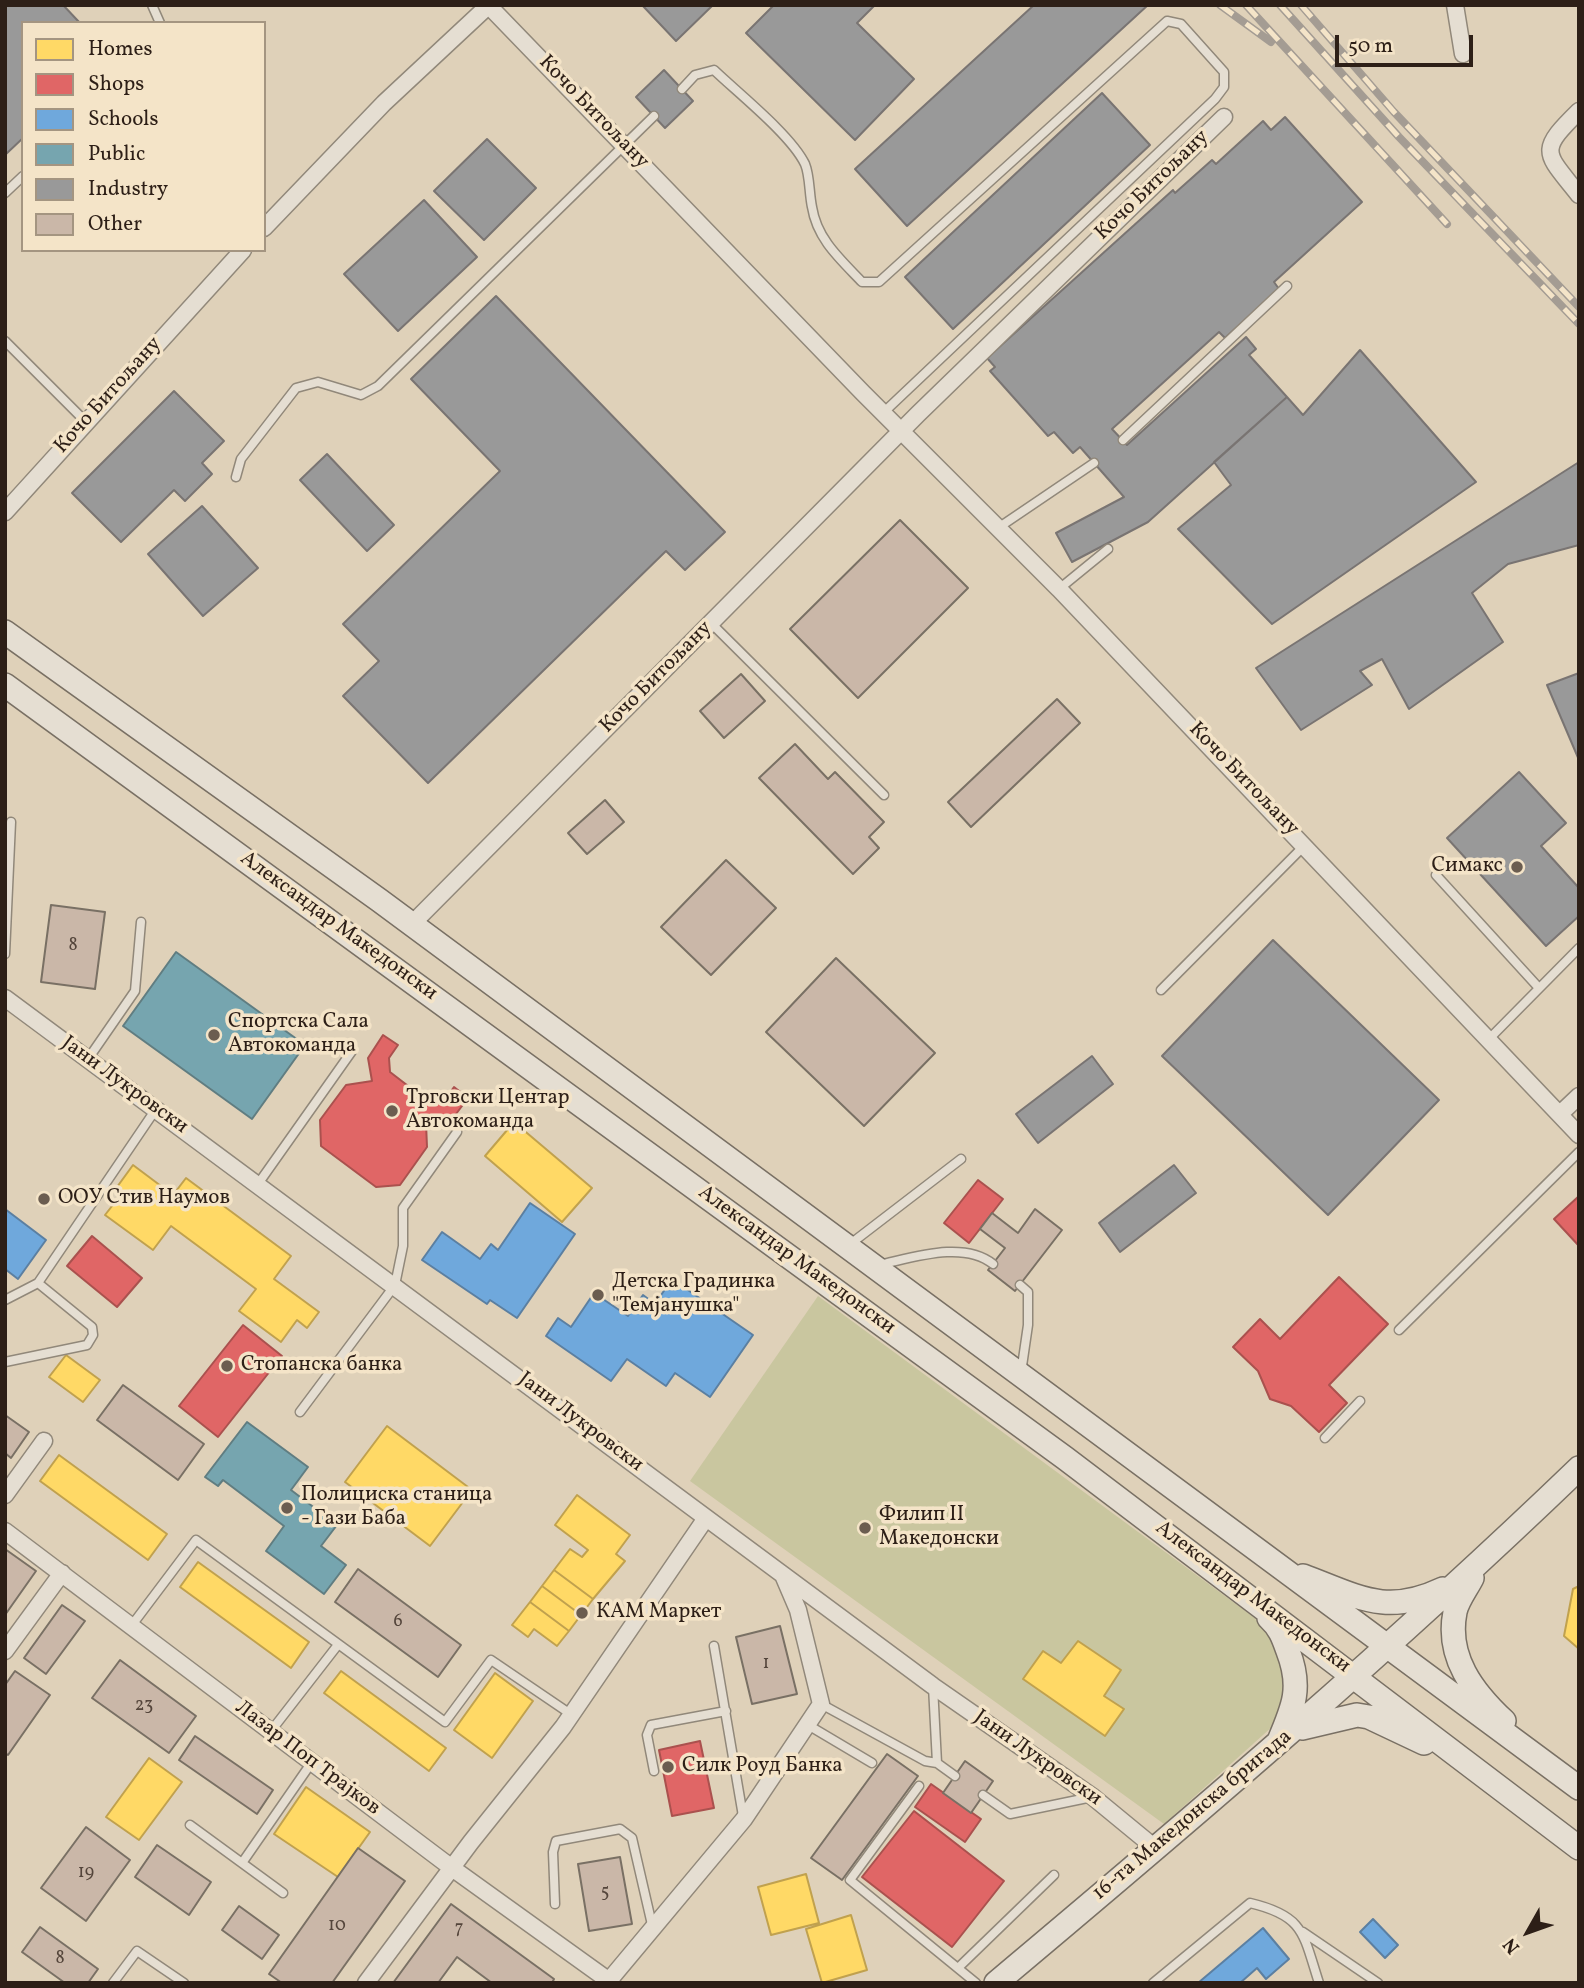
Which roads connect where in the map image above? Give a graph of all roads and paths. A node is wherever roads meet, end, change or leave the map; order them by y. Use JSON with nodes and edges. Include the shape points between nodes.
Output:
{"nodes":[{"id":1,"x":152,"y":5,"type":"edge"},
{"id":2,"x":1455,"y":5,"type":"edge"},
{"id":3,"x":488,"y":6,"type":"edge"},
{"id":4,"x":159,"y":21,"type":"edge"},
{"id":5,"x":1463,"y":54,"type":"dead end"},
{"id":6,"x":682,"y":89,"type":"dead end"},
{"id":7,"x":1579,"y":111,"type":"edge"},
{"id":8,"x":654,"y":116,"type":"dead end"},
{"id":9,"x":1224,"y":117,"type":"dead end"},
{"id":10,"x":624,"y":146,"type":"junction"},
{"id":11,"x":21,"y":178,"type":"edge"},
{"id":12,"x":5,"y":193,"type":"edge"},
{"id":13,"x":1579,"y":195,"type":"edge"},
{"id":14,"x":266,"y":226,"type":"edge"},
{"id":15,"x":241,"y":252,"type":"edge"},
{"id":16,"x":1287,"y":286,"type":"dead end"},
{"id":17,"x":5,"y":341,"type":"edge"},
{"id":18,"x":883,"y":413,"type":"junction"},
{"id":19,"x":85,"y":421,"type":"junction"},
{"id":20,"x":901,"y":431,"type":"junction"},
{"id":21,"x":1123,"y":440,"type":"dead end"},
{"id":22,"x":1094,"y":463,"type":"dead end"},
{"id":23,"x":236,"y":477,"type":"dead end"},
{"id":24,"x":5,"y":512,"type":"edge"},
{"id":25,"x":999,"y":528,"type":"junction"},
{"id":26,"x":1108,"y":550,"type":"dead end"},
{"id":27,"x":1059,"y":589,"type":"junction"},
{"id":28,"x":5,"y":617,"type":"edge"},
{"id":29,"x":711,"y":623,"type":"junction"},
{"id":30,"x":5,"y":632,"type":"edge"},
{"id":31,"x":52,"y":666,"type":"junction"},
{"id":32,"x":5,"y":685,"type":"edge"},
{"id":33,"x":884,"y":795,"type":"dead end"},
{"id":34,"x":11,"y":822,"type":"dead end"},
{"id":35,"x":1305,"y":845,"type":"junction"},
{"id":36,"x":1436,"y":875,"type":"dead end"},
{"id":37,"x":141,"y":922,"type":"dead end"},
{"id":38,"x":412,"y":924,"type":"junction"},
{"id":39,"x":1579,"y":948,"type":"edge"},
{"id":40,"x":5,"y":954,"type":"edge"},
{"id":41,"x":1539,"y":988,"type":"junction"},
{"id":42,"x":1161,"y":990,"type":"dead end"},
{"id":43,"x":5,"y":998,"type":"edge"},
{"id":44,"x":1489,"y":1039,"type":"junction"},
{"id":45,"x":352,"y":1051,"type":"dead end"},
{"id":46,"x":88,"y":1059,"type":"junction"},
{"id":47,"x":1579,"y":1097,"type":"edge"},
{"id":48,"x":156,"y":1109,"type":"junction"},
{"id":49,"x":1560,"y":1114,"type":"junction"},
{"id":50,"x":457,"y":1132,"type":"dead end"},
{"id":51,"x":1579,"y":1135,"type":"edge"},
{"id":52,"x":1579,"y":1152,"type":"edge"},
{"id":53,"x":961,"y":1159,"type":"dead end"},
{"id":54,"x":258,"y":1184,"type":"junction"},
{"id":55,"x":846,"y":1246,"type":"junction"},
{"id":56,"x":993,"y":1264,"type":"dead end"},
{"id":57,"x":873,"y":1266,"type":"junction"},
{"id":58,"x":38,"y":1283,"type":"junction"},
{"id":59,"x":395,"y":1285,"type":"junction"},
{"id":60,"x":1020,"y":1285,"type":"dead end"},
{"id":61,"x":5,"y":1300,"type":"edge"},
{"id":62,"x":1399,"y":1330,"type":"dead end"},
{"id":63,"x":5,"y":1362,"type":"edge"},
{"id":64,"x":1020,"y":1376,"type":"junction"},
{"id":65,"x":1360,"y":1401,"type":"dead end"},
{"id":66,"x":300,"y":1412,"type":"dead end"},
{"id":67,"x":1325,"y":1438,"type":"dead end"},
{"id":68,"x":44,"y":1441,"type":"dead end"},
{"id":69,"x":1579,"y":1468,"type":"edge"},
{"id":70,"x":5,"y":1495,"type":"edge"},
{"id":71,"x":706,"y":1518,"type":"junction"},
{"id":72,"x":5,"y":1531,"type":"edge"},
{"id":73,"x":1481,"y":1562,"type":"junction"},
{"id":74,"x":1275,"y":1565,"type":"junction"},
{"id":75,"x":62,"y":1573,"type":"junction"},
{"id":76,"x":782,"y":1573,"type":"junction"},
{"id":77,"x":1462,"y":1580,"type":"junction"},
{"id":78,"x":1231,"y":1582,"type":"junction"},
{"id":79,"x":132,"y":1625,"type":"junction"},
{"id":80,"x":337,"y":1646,"type":"junction"},
{"id":81,"x":714,"y":1646,"type":"dead end"},
{"id":82,"x":1387,"y":1647,"type":"junction"},
{"id":83,"x":5,"y":1651,"type":"edge"},
{"id":84,"x":1355,"y":1676,"type":"junction"},
{"id":85,"x":933,"y":1686,"type":"junction"},
{"id":86,"x":821,"y":1704,"type":"junction"},
{"id":87,"x":726,"y":1711,"type":"junction"},
{"id":88,"x":572,"y":1715,"type":"junction"},
{"id":89,"x":808,"y":1725,"type":"junction"},
{"id":90,"x":1296,"y":1730,"type":"junction"},
{"id":91,"x":271,"y":1731,"type":"junction"},
{"id":92,"x":1278,"y":1745,"type":"junction"},
{"id":93,"x":312,"y":1762,"type":"junction"},
{"id":94,"x":1465,"y":1762,"type":"junction"},
{"id":95,"x":872,"y":1763,"type":"dead end"},
{"id":96,"x":937,"y":1763,"type":"junction"},
{"id":97,"x":654,"y":1771,"type":"dead end"},
{"id":98,"x":1557,"y":1772,"type":"junction"},
{"id":99,"x":955,"y":1776,"type":"dead end"},
{"id":100,"x":919,"y":1786,"type":"dead end"},
{"id":101,"x":1579,"y":1788,"type":"edge"},
{"id":102,"x":983,"y":1795,"type":"dead end"},
{"id":103,"x":1093,"y":1797,"type":"junction"},
{"id":104,"x":744,"y":1819,"type":"junction"},
{"id":105,"x":190,"y":1825,"type":"dead end"},
{"id":106,"x":1155,"y":1847,"type":"junction"},
{"id":107,"x":1579,"y":1848,"type":"edge"},
{"id":108,"x":242,"y":1863,"type":"junction"},
{"id":109,"x":452,"y":1868,"type":"junction"},
{"id":110,"x":1054,"y":1875,"type":"dead end"},
{"id":111,"x":283,"y":1893,"type":"dead end"},
{"id":112,"x":555,"y":1904,"type":"dead end"},
{"id":113,"x":653,"y":1929,"type":"junction"},
{"id":114,"x":1303,"y":1932,"type":"junction"},
{"id":115,"x":958,"y":1967,"type":"junction"},
{"id":116,"x":609,"y":1982,"type":"edge"},
{"id":117,"x":992,"y":1982,"type":"edge"},
{"id":118,"x":113,"y":1983,"type":"edge"},
{"id":119,"x":184,"y":1983,"type":"edge"},
{"id":120,"x":366,"y":1983,"type":"edge"},
{"id":121,"x":1153,"y":1983,"type":"edge"},
{"id":122,"x":1319,"y":1983,"type":"edge"},
{"id":123,"x":1378,"y":1983,"type":"edge"}],
"edges":[{"from":1,"to":4,"type":"lane"},
{"from":2,"to":5,"type":"street"},
{"from":3,"to":10,"type":"street","name":"Кочо Битољану"},
{"from":3,"to":14,"type":"street","name":"Кочо Битољану","via":[[384,103]]},
{"from":6,"to":18,"type":"lane","via":[[695,75],[714,70],[763,117],[806,165],[812,210],[825,243],[862,282],[879,282],[1167,20],[1181,24],[1224,72],[1224,88],[1216,99]]},
{"from":7,"to":13,"type":"street","via":[[1550,144],[1552,162]]},
{"from":8,"to":10,"type":"lane"},
{"from":9,"to":20,"type":"street","name":"Кочо Битољану"},
{"from":10,"to":18,"type":"street","name":"Кочо Битољану"},
{"from":10,"to":23,"type":"lane","via":[[378,386],[361,395],[318,382],[296,388],[241,459]]},
{"from":11,"to":12,"type":"lane"},
{"from":15,"to":19,"type":"street","name":"Кочо Битољану"},
{"from":16,"to":21,"type":"lane"},
{"from":17,"to":19,"type":"lane"},
{"from":18,"to":20,"type":"street","name":"Кочо Битољану"},
{"from":19,"to":24,"type":"street","name":"Кочо Битољану"},
{"from":20,"to":25,"type":"street","name":"Кочо Битољану"},
{"from":20,"to":29,"type":"street","name":"Кочо Битољану"},
{"from":22,"to":25,"type":"lane"},
{"from":25,"to":27,"type":"street","name":"Кочо Битољану"},
{"from":26,"to":27,"type":"lane"},
{"from":27,"to":35,"type":"street","name":"Кочо Битољану"},
{"from":28,"to":31,"type":"street"},
{"from":29,"to":33,"type":"lane"},
{"from":29,"to":38,"type":"street","name":"Кочо Битољану"},
{"from":30,"to":31,"type":"street","name":"Александар Македонски"},
{"from":31,"to":38,"type":"street","name":"Александар Македонски"},
{"from":32,"to":78,"type":"street","name":"Александар Македонски"},
{"from":34,"to":40,"type":"lane"},
{"from":35,"to":42,"type":"lane"},
{"from":35,"to":44,"type":"street","name":"Кочо Битољану"},
{"from":36,"to":41,"type":"lane"},
{"from":37,"to":46,"type":"lane","via":[[135,991]]},
{"from":38,"to":55,"type":"street","name":"Александар Македонски"},
{"from":39,"to":41,"type":"lane"},
{"from":41,"to":44,"type":"lane"},
{"from":43,"to":46,"type":"street","name":"Јани Лукровски"},
{"from":44,"to":49,"type":"street","name":"Кочо Битољану"},
{"from":45,"to":54,"type":"lane"},
{"from":46,"to":48,"type":"street","name":"Јани Лукровски"},
{"from":47,"to":49,"type":"street"},
{"from":48,"to":54,"type":"street","name":"Јани Лукровски"},
{"from":48,"to":58,"type":"lane"},
{"from":49,"to":51,"type":"street","name":"Кочо Битољану"},
{"from":50,"to":59,"type":"lane","via":[[403,1208],[403,1246]]},
{"from":52,"to":62,"type":"lane"},
{"from":53,"to":55,"type":"lane"},
{"from":54,"to":59,"type":"street","name":"Јани Лукровски"},
{"from":55,"to":57,"type":"street","name":"Александар Македонски"},
{"from":56,"to":57,"type":"lane","via":[[984,1256],[937,1252]]},
{"from":57,"to":64,"type":"street","name":"Александар Македонски"},
{"from":58,"to":61,"type":"lane"},
{"from":58,"to":63,"type":"lane","via":[[92,1327],[93,1335],[87,1345]]},
{"from":59,"to":66,"type":"lane"},
{"from":59,"to":71,"type":"street","name":"Јани Лукровски"},
{"from":60,"to":64,"type":"lane","via":[[1028,1292],[1028,1325]]},
{"from":64,"to":74,"type":"street","name":"Александар Македонски"},
{"from":65,"to":67,"type":"lane"},
{"from":68,"to":70,"type":"street"},
{"from":69,"to":73,"type":"street","name":"16-та Македонска бригада"},
{"from":71,"to":76,"type":"street","name":"Јани Лукровски"},
{"from":71,"to":88,"type":"street"},
{"from":72,"to":75,"type":"street","name":"Лазар Поп Трајков"},
{"from":73,"to":77,"type":"street","name":"16-та Македонска бригада"},
{"from":73,"to":98,"type":"street","via":[[1455,1610],[1453,1652],[1493,1711]]},
{"from":74,"to":77,"type":"street","via":[[1391,1605],[1422,1599]]},
{"from":74,"to":82,"type":"street","name":"Александар Македонски"},
{"from":75,"to":79,"type":"street","name":"Лазар Поп Трајков"},
{"from":75,"to":83,"type":"street"},
{"from":76,"to":85,"type":"street","name":"Јани Лукровски"},
{"from":76,"to":86,"type":"street","via":[[798,1610]]},
{"from":77,"to":82,"type":"street","name":"16-та Македонска бригада"},
{"from":78,"to":84,"type":"street","name":"Александар Македонски"},
{"from":78,"to":92,"type":"street","via":[[1279,1627],[1298,1679]]},
{"from":79,"to":80,"type":"lane","via":[[196,1540]]},
{"from":79,"to":91,"type":"street","name":"Лазар Поп Трајков"},
{"from":80,"to":88,"type":"lane","via":[[445,1722],[491,1660]]},
{"from":80,"to":91,"type":"lane"},
{"from":81,"to":87,"type":"lane"},
{"from":82,"to":84,"type":"street","name":"16-та Македонска бригада"},
{"from":82,"to":98,"type":"street","name":"Александар Македонски"},
{"from":84,"to":90,"type":"street","name":"16-та Македонска бригада"},
{"from":84,"to":94,"type":"street","name":"Александар Македонски"},
{"from":85,"to":96,"type":"lane"},
{"from":85,"to":103,"type":"street","name":"Јани Лукровски"},
{"from":86,"to":89,"type":"street"},
{"from":86,"to":96,"type":"lane","via":[[925,1761]]},
{"from":87,"to":97,"type":"lane","via":[[651,1725],[647,1735]]},
{"from":87,"to":104,"type":"lane"},
{"from":88,"to":109,"type":"street"},
{"from":89,"to":95,"type":"lane"},
{"from":89,"to":104,"type":"street"},
{"from":90,"to":92,"type":"street","name":"16-та Македонска бригада"},
{"from":90,"to":94,"type":"street","via":[[1357,1715],[1369,1717]]},
{"from":91,"to":93,"type":"street","name":"Лазар Поп Трајков"},
{"from":92,"to":106,"type":"street","name":"16-та Македонска бригада"},
{"from":93,"to":108,"type":"lane"},
{"from":93,"to":109,"type":"street","name":"Лазар Поп Трајков"},
{"from":94,"to":107,"type":"street","name":"Александар Македонски"},
{"from":96,"to":99,"type":"lane"},
{"from":98,"to":101,"type":"street","name":"Александар Македонски"},
{"from":100,"to":115,"type":"lane","via":[[850,1880]]},
{"from":102,"to":103,"type":"lane","via":[[1010,1814]]},
{"from":103,"to":106,"type":"street","name":"Јани Лукровски"},
{"from":104,"to":113,"type":"street"},
{"from":105,"to":108,"type":"lane"},
{"from":106,"to":117,"type":"street","name":"16-та Македонска бригада"},
{"from":108,"to":111,"type":"lane"},
{"from":109,"to":116,"type":"street","name":"Лазар Поп Трајков"},
{"from":109,"to":120,"type":"street"},
{"from":110,"to":115,"type":"lane"},
{"from":112,"to":113,"type":"lane","via":[[556,1841],[620,1829],[632,1838]]},
{"from":113,"to":116,"type":"street"},
{"from":114,"to":121,"type":"lane","via":[[1279,1910],[1250,1903]]},
{"from":114,"to":122,"type":"lane"},
{"from":114,"to":123,"type":"lane"},
{"from":115,"to":117,"type":"lane"},
{"from":118,"to":119,"type":"lane","via":[[137,1951]]}]}
